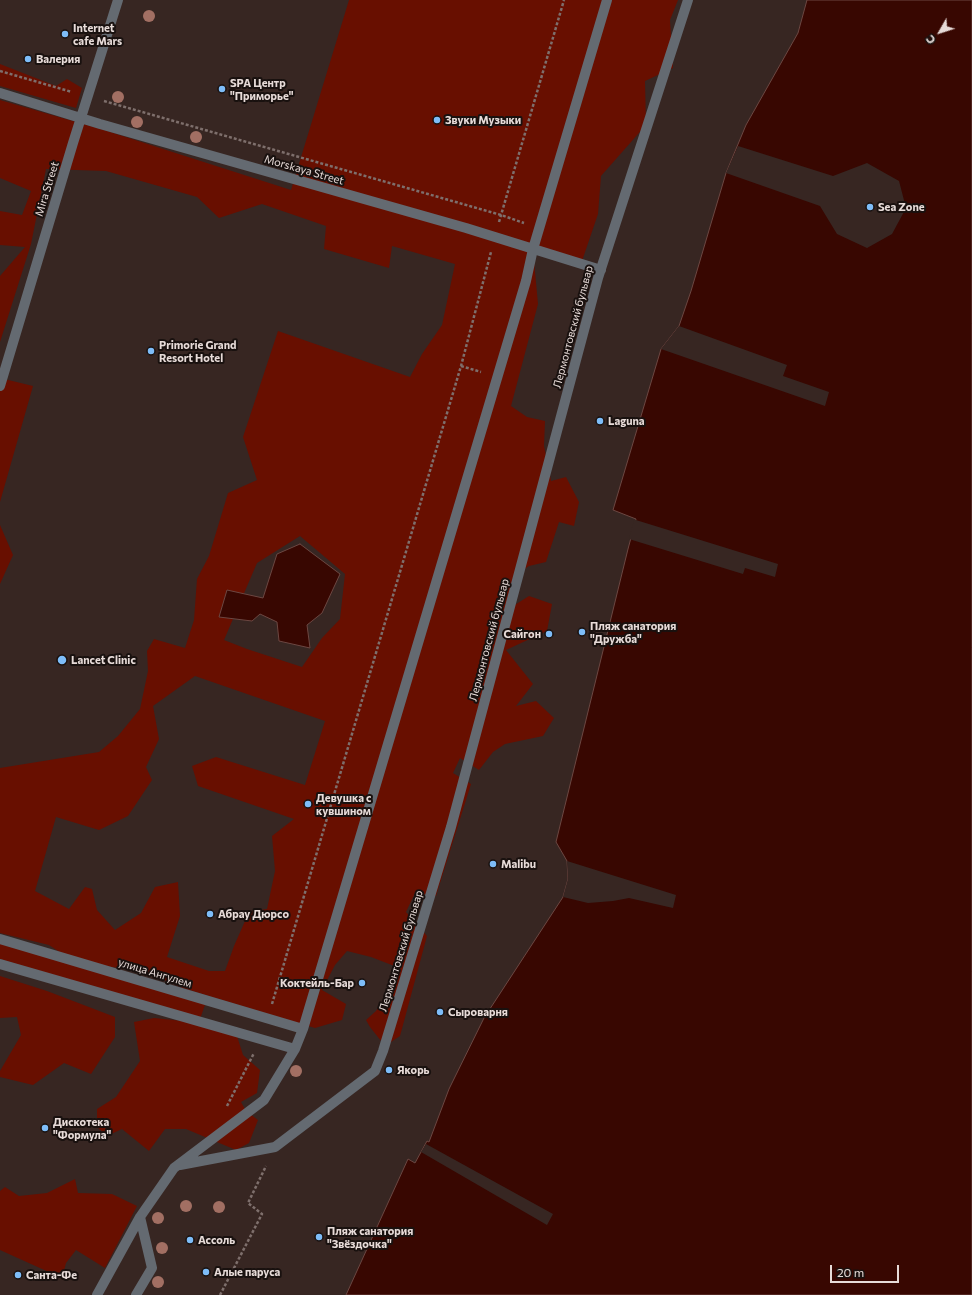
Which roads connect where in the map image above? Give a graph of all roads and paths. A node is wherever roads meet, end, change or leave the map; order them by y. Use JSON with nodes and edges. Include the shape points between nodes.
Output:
{"nodes":[{"id":1,"x":118,"y":0,"type":"edge"},
{"id":2,"x":564,"y":0,"type":"edge"},
{"id":3,"x":607,"y":0,"type":"edge"},
{"id":4,"x":688,"y":0,"type":"edge"},
{"id":5,"x":0,"y":71,"type":"edge"},
{"id":6,"x":0,"y":93,"type":"edge"},
{"id":7,"x":87,"y":97,"type":"junction"},
{"id":8,"x":82,"y":118,"type":"junction"},
{"id":9,"x":501,"y":215,"type":"junction"},
{"id":10,"x":539,"y":228,"type":"junction"},
{"id":11,"x":495,"y":237,"type":"junction"},
{"id":12,"x":533,"y":249,"type":"junction"},
{"id":13,"x":601,"y":270,"type":"junction"},
{"id":14,"x":461,"y":366,"type":"junction"},
{"id":15,"x":497,"y":377,"type":"junction"},
{"id":16,"x":0,"y":386,"type":"edge"},
{"id":17,"x":0,"y":939,"type":"edge"},
{"id":18,"x":0,"y":964,"type":"edge"},
{"id":19,"x":268,"y":1020,"type":"junction"},
{"id":20,"x":303,"y":1029,"type":"junction"},
{"id":21,"x":262,"y":1039,"type":"junction"},
{"id":22,"x":295,"y":1049,"type":"junction"},
{"id":23,"x":226,"y":1108,"type":"dead end"},
{"id":24,"x":275,"y":1147,"type":"junction"},
{"id":25,"x":178,"y":1165,"type":"junction"},
{"id":26,"x":140,"y":1217,"type":"junction"},
{"id":27,"x":97,"y":1295,"type":"edge"},
{"id":28,"x":136,"y":1295,"type":"edge"},
{"id":29,"x":220,"y":1295,"type":"edge"}],
"edges":[{"from":1,"to":7,"type":"street","name":"Mira Street"},
{"from":2,"to":9,"type":"path"},
{"from":3,"to":10,"type":"street"},
{"from":4,"to":13,"type":"street","name":"Лермонтовский бульвар"},
{"from":5,"to":7,"type":"path"},
{"from":6,"to":8,"type":"street","name":"Morskaya Street"},
{"from":7,"to":8,"type":"street","name":"Mira Street"},
{"from":7,"to":9,"type":"path"},
{"from":8,"to":11,"type":"street","name":"Morskaya Street"},
{"from":8,"to":16,"type":"street","name":"Mira Street"},
{"from":9,"to":10,"type":"path"},
{"from":9,"to":11,"type":"path"},
{"from":10,"to":12,"type":"street"},
{"from":11,"to":12,"type":"street","name":"Morskaya Street"},
{"from":11,"to":14,"type":"path"},
{"from":12,"to":13,"type":"street","name":"Morskaya Street"},
{"from":12,"to":15,"type":"street","via":[[526,282]]},
{"from":13,"to":24,"type":"street","name":"Лермонтовский бульвар","via":[[451,827],[383,1051],[375,1071]]},
{"from":14,"to":15,"type":"path"},
{"from":14,"to":19,"type":"path"},
{"from":15,"to":20,"type":"street"},
{"from":17,"to":19,"type":"street","name":"улица Ангулем"},
{"from":18,"to":21,"type":"street"},
{"from":19,"to":20,"type":"street","name":"улица Ангулем"},
{"from":20,"to":22,"type":"street"},
{"from":21,"to":22,"type":"street"},
{"from":21,"to":23,"type":"path"},
{"from":22,"to":25,"type":"street","via":[[264,1100]]},
{"from":24,"to":25,"type":"street","name":"Лермонтовский бульвар"},
{"from":24,"to":29,"type":"path","via":[[248,1204],[262,1214]]},
{"from":25,"to":26,"type":"street"},
{"from":26,"to":27,"type":"street"},
{"from":26,"to":28,"type":"street","via":[[152,1268]]}]}
